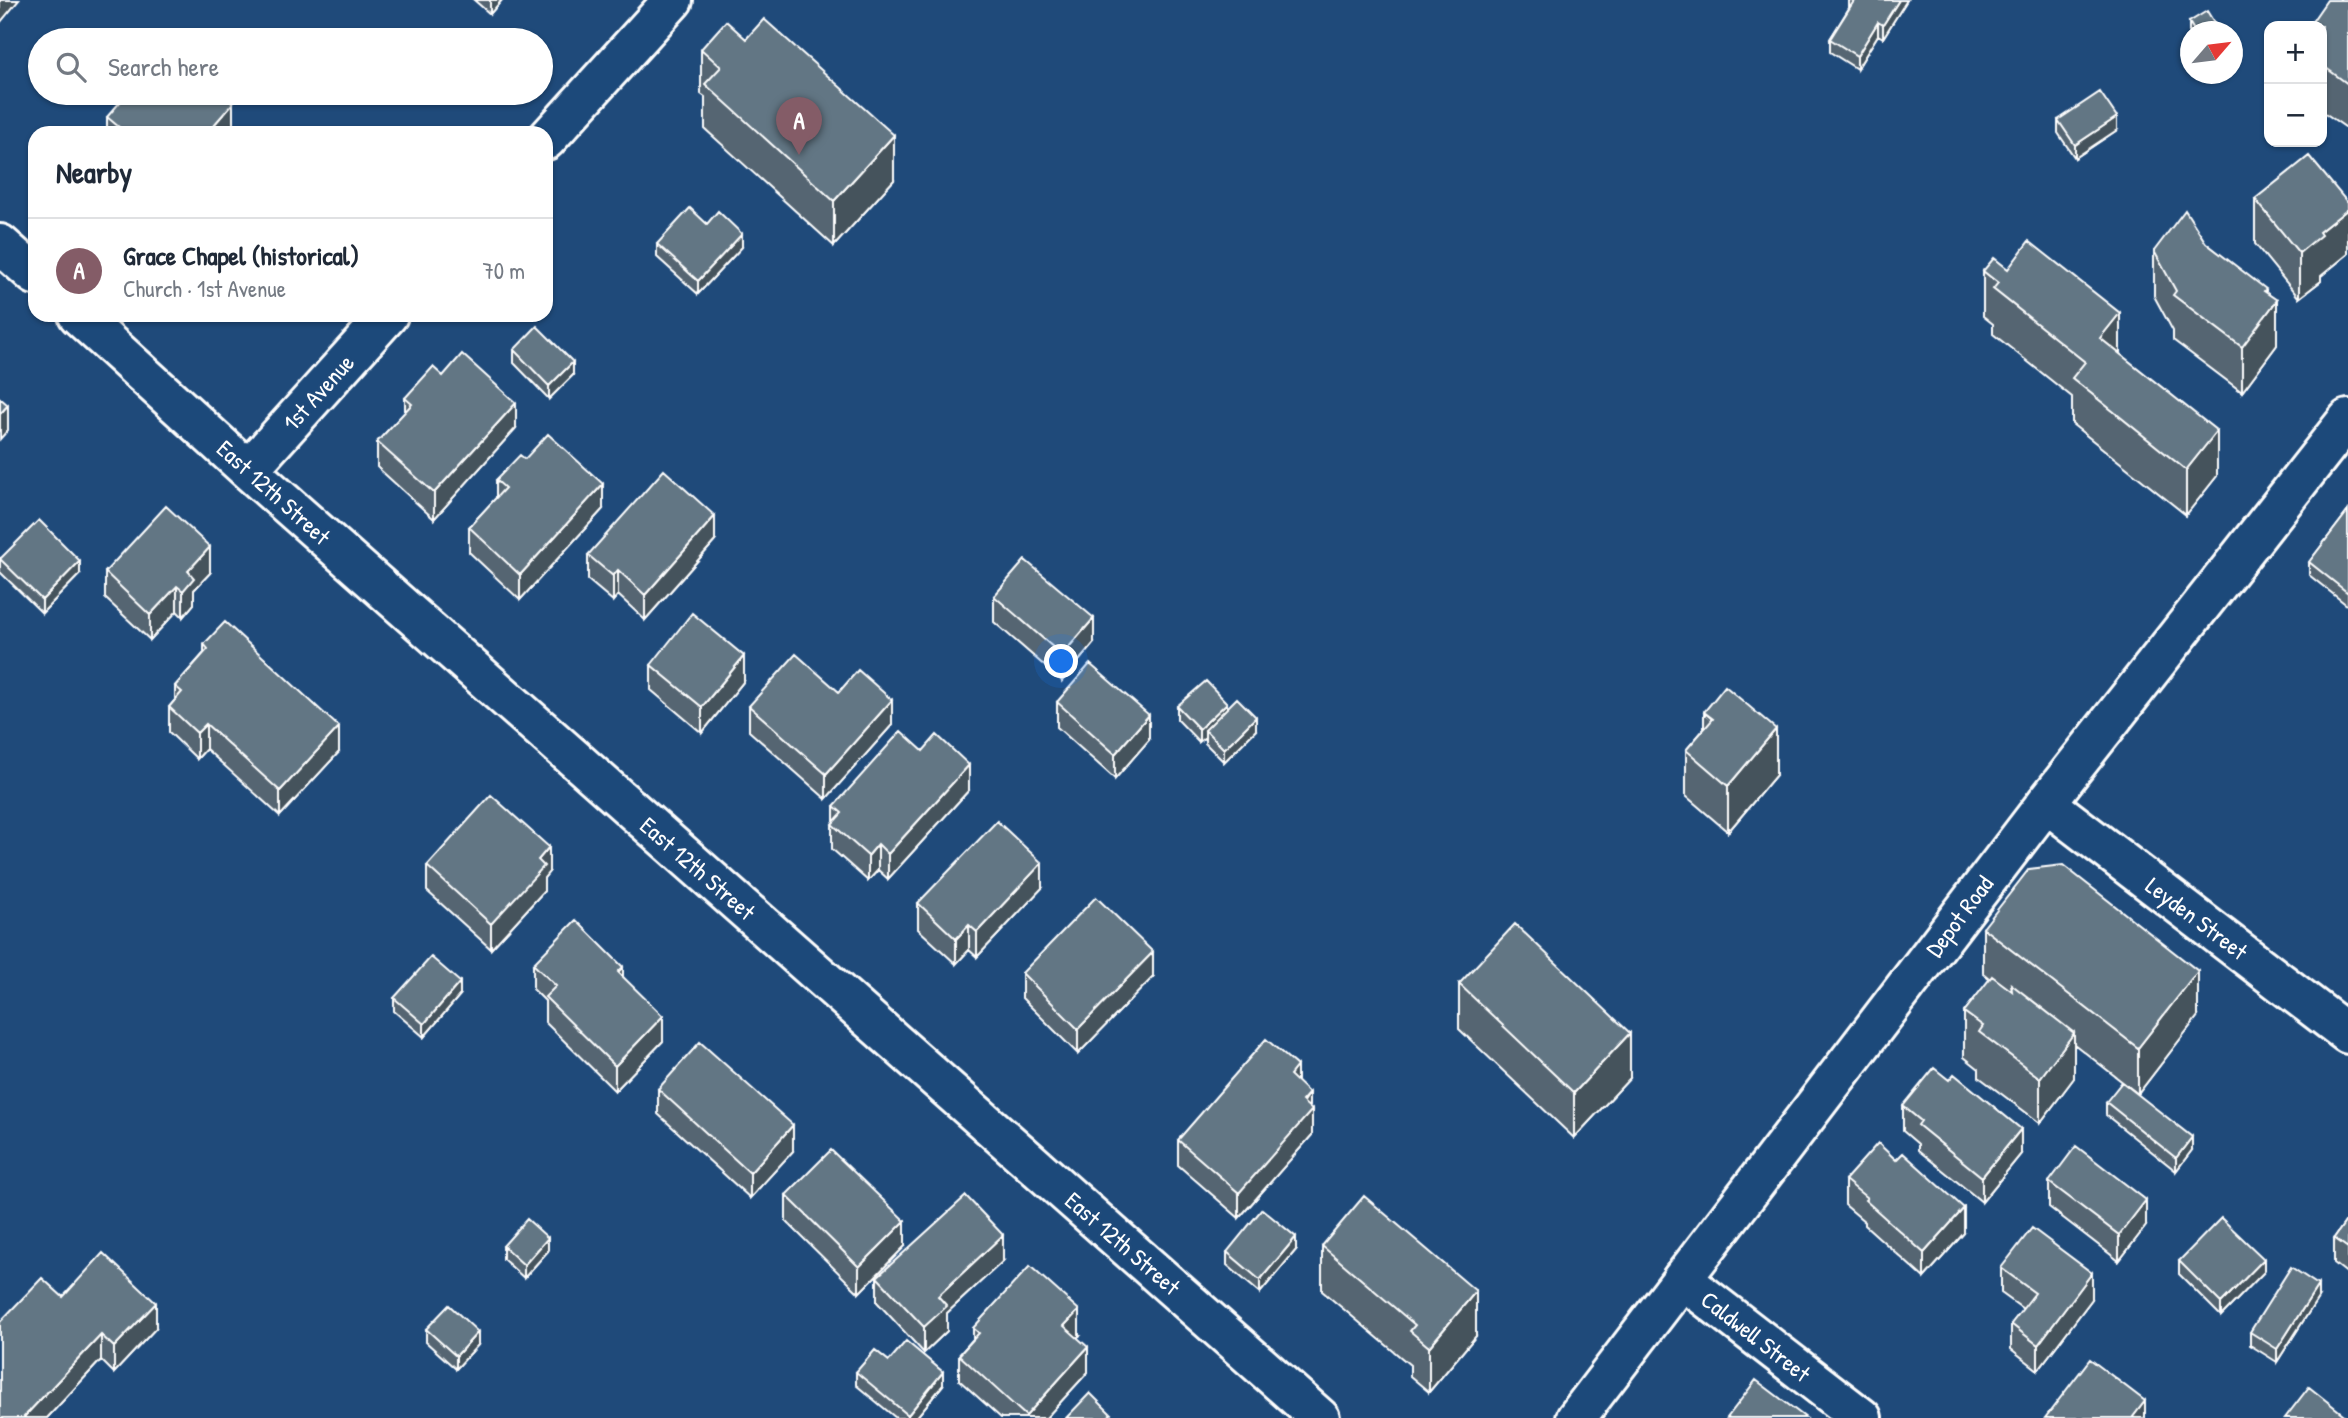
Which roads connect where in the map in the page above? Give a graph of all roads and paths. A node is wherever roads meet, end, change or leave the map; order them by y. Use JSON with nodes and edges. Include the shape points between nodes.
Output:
{"nodes":[{"id":1,"x":673,"y":0,"type":"edge"},
{"id":2,"x":553,"y":132,"type":"edge"},
{"id":3,"x":0,"y":244,"type":"edge"},
{"id":4,"x":28,"y":269,"type":"edge"},
{"id":5,"x":86,"y":322,"type":"edge"},
{"id":6,"x":382,"y":322,"type":"edge"},
{"id":7,"x":2348,"y":419,"type":"edge"},
{"id":8,"x":248,"y":470,"type":"junction"},
{"id":9,"x":2046,"y":803,"type":"junction"},
{"id":10,"x":2348,"y":1034,"type":"edge"},
{"id":11,"x":1682,"y":1279,"type":"junction"},
{"id":12,"x":1320,"y":1418,"type":"edge"},
{"id":13,"x":1576,"y":1418,"type":"edge"},
{"id":14,"x":1862,"y":1418,"type":"edge"}],
"edges":[{"from":1,"to":2,"type":"street"},
{"from":3,"to":4,"type":"street"},
{"from":5,"to":8,"type":"street","name":"East 12th Street"},
{"from":6,"to":8,"type":"street","name":"1st Avenue"},
{"from":7,"to":9,"type":"street","name":"Depot Road"},
{"from":8,"to":12,"type":"street","name":"East 12th Street"},
{"from":9,"to":10,"type":"street","name":"Leyden Street"},
{"from":9,"to":11,"type":"street","name":"Depot Road"},
{"from":11,"to":13,"type":"street","name":"Depot Road"},
{"from":11,"to":14,"type":"street","name":"Caldwell Street"}]}
